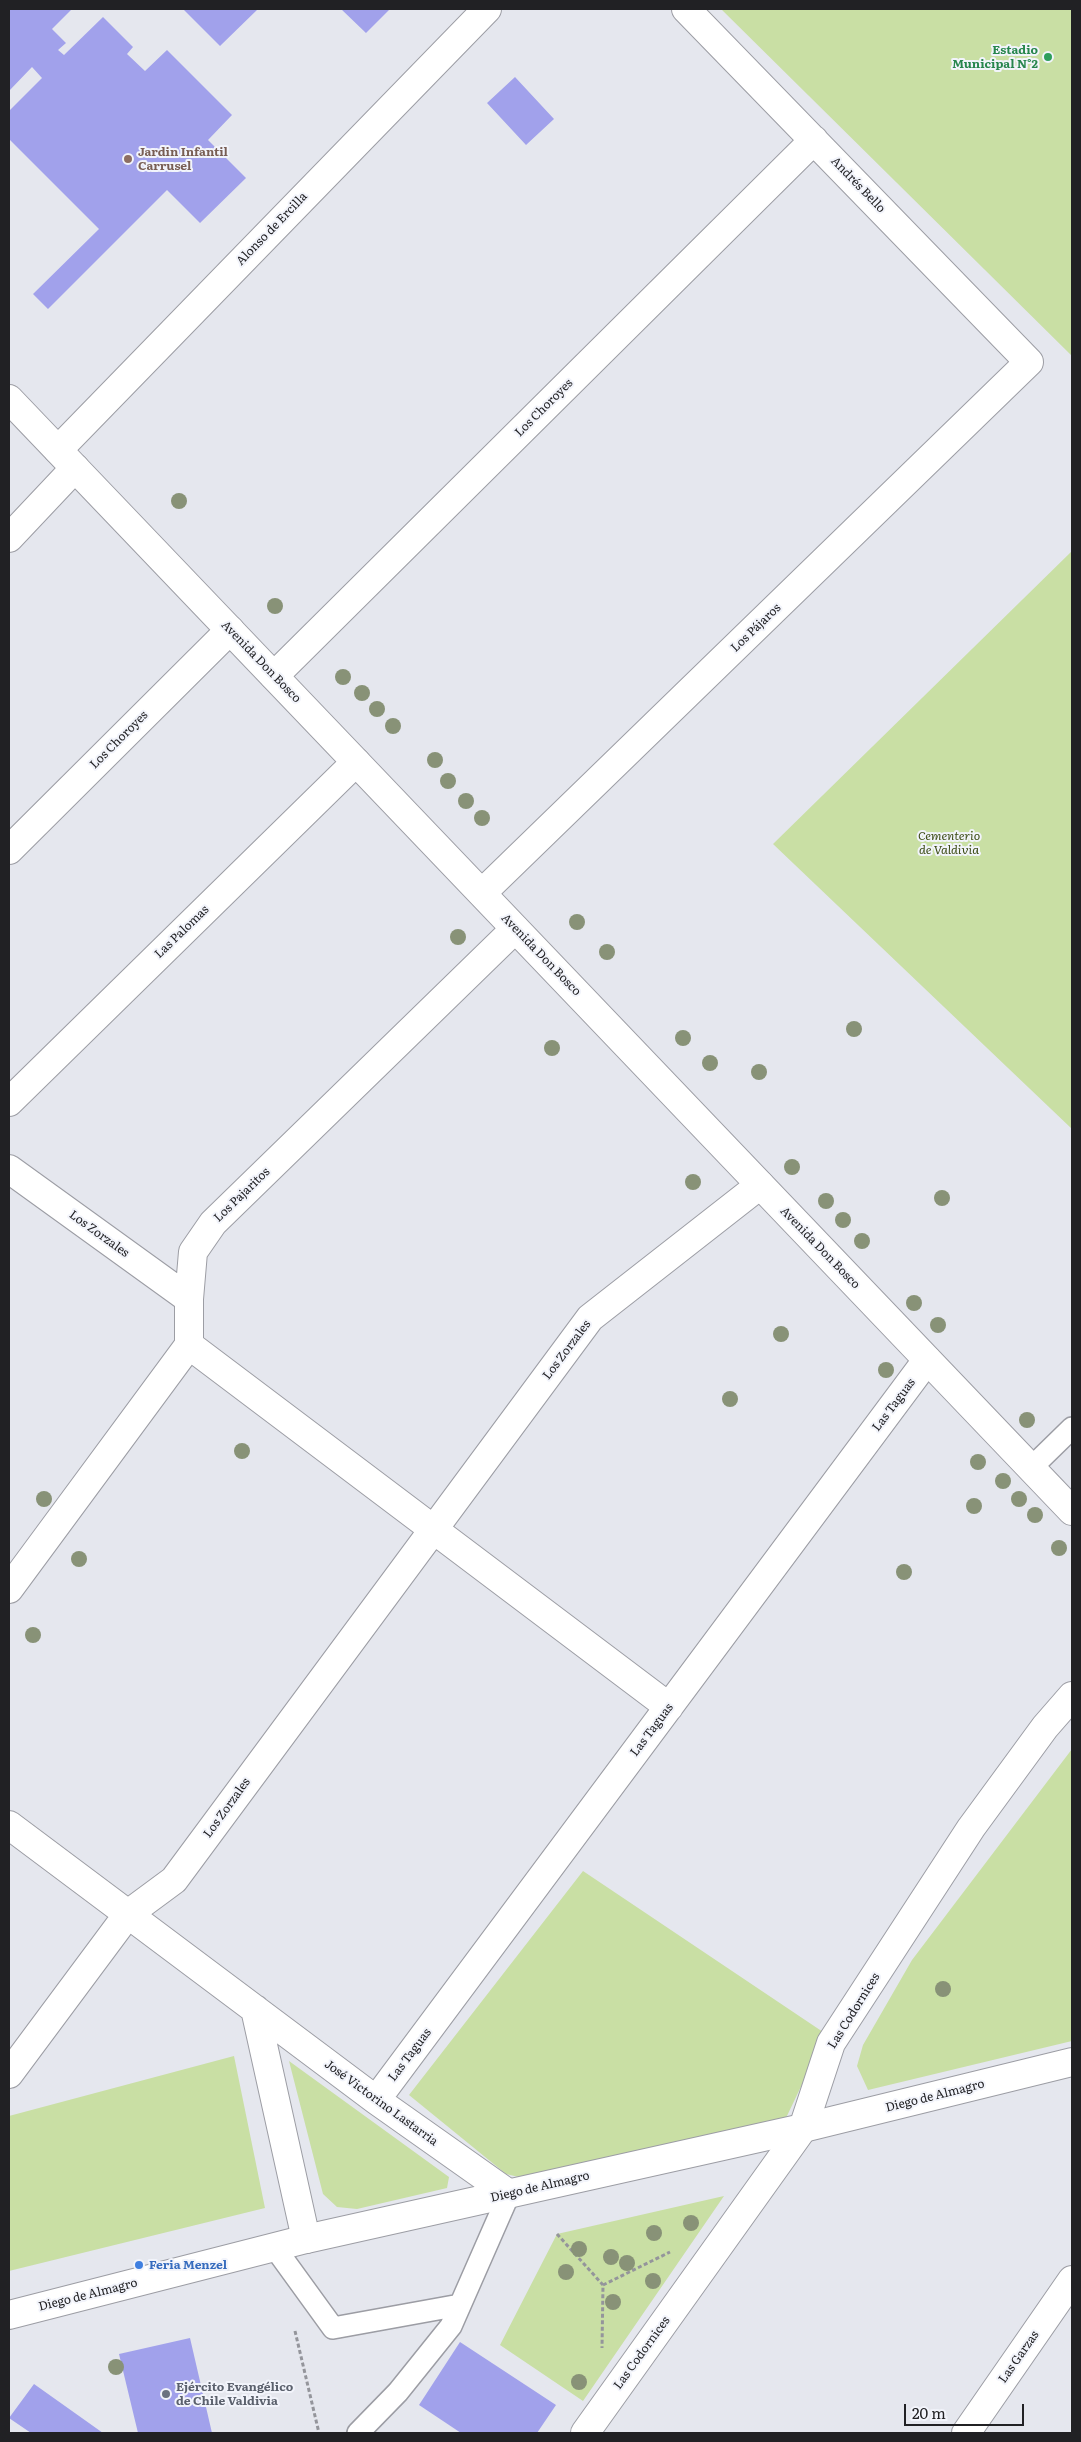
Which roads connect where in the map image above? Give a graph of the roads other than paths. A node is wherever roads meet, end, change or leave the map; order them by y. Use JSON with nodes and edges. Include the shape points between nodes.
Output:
{"nodes":[{"id":1,"x":487,"y":9,"type":"edge"},
{"id":2,"x":686,"y":9,"type":"edge"},
{"id":3,"x":814,"y":140,"type":"junction"},
{"id":4,"x":1029,"y":362,"type":"joint"},
{"id":5,"x":9,"y":399,"type":"edge"},
{"id":6,"x":66,"y":459,"type":"junction"},
{"id":7,"x":9,"y":538,"type":"edge"},
{"id":8,"x":230,"y":630,"type":"junction"},
{"id":9,"x":274,"y":676,"type":"junction"},
{"id":10,"x":356,"y":762,"type":"junction"},
{"id":11,"x":9,"y":850,"type":"edge"},
{"id":12,"x":482,"y":893,"type":"junction"},
{"id":13,"x":515,"y":929,"type":"junction"},
{"id":14,"x":9,"y":1102,"type":"edge"},
{"id":15,"x":9,"y":1169,"type":"edge"},
{"id":16,"x":760,"y":1185,"type":"junction"},
{"id":17,"x":189,"y":1298,"type":"junction"},
{"id":18,"x":189,"y":1345,"type":"junction"},
{"id":19,"x":927,"y":1360,"type":"junction"},
{"id":20,"x":1072,"y":1428,"type":"edge"},
{"id":21,"x":1031,"y":1468,"type":"junction"},
{"id":22,"x":1072,"y":1511,"type":"edge"},
{"id":23,"x":432,"y":1529,"type":"junction"},
{"id":24,"x":9,"y":1589,"type":"edge"},
{"id":25,"x":1072,"y":1696,"type":"edge"},
{"id":26,"x":669,"y":1707,"type":"junction"},
{"id":27,"x":9,"y":1825,"type":"edge"},
{"id":28,"x":128,"y":1914,"type":"junction"},
{"id":29,"x":255,"y":2009,"type":"junction"},
{"id":30,"x":1072,"y":2062,"type":"edge"},
{"id":31,"x":9,"y":2074,"type":"edge"},
{"id":32,"x":376,"y":2100,"type":"junction"},
{"id":33,"x":803,"y":2128,"type":"junction"},
{"id":34,"x":509,"y":2194,"type":"junction"},
{"id":35,"x":306,"y":2239,"type":"junction"},
{"id":36,"x":275,"y":2248,"type":"junction"},
{"id":37,"x":1072,"y":2280,"type":"edge"},
{"id":38,"x":460,"y":2305,"type":"junction"},
{"id":39,"x":9,"y":2314,"type":"edge"},
{"id":40,"x":975,"y":2430,"type":"edge"},
{"id":41,"x":358,"y":2433,"type":"edge"},
{"id":42,"x":584,"y":2433,"type":"edge"}],
"edges":[{"from":1,"to":6,"type":"street","name":"Alonso de Ercilla"},
{"from":2,"to":3,"type":"street","name":"Andrés Bello"},
{"from":3,"to":4,"type":"street","name":"Andrés Bello"},
{"from":3,"to":9,"type":"street","name":"Los Choroyes"},
{"from":4,"to":12,"type":"street","name":"Los Pájaros"},
{"from":5,"to":6,"type":"street","name":"Avenida Don Bosco"},
{"from":6,"to":7,"type":"street","name":"Alonso de Ercilla"},
{"from":6,"to":8,"type":"street","name":"Avenida Don Bosco"},
{"from":8,"to":9,"type":"street","name":"Avenida Don Bosco"},
{"from":8,"to":11,"type":"street","name":"Los Choroyes"},
{"from":9,"to":10,"type":"street","name":"Avenida Don Bosco"},
{"from":10,"to":12,"type":"street","name":"Avenida Don Bosco"},
{"from":10,"to":14,"type":"street","name":"Las Palomas"},
{"from":12,"to":13,"type":"street","name":"Avenida Don Bosco"},
{"from":13,"to":16,"type":"street","name":"Avenida Don Bosco"},
{"from":13,"to":17,"type":"street","name":"Los Pajaritos","via":[[213,1223],[193,1252]]},
{"from":15,"to":17,"type":"street","name":"Los Zorzales"},
{"from":16,"to":19,"type":"street","name":"Avenida Don Bosco"},
{"from":16,"to":23,"type":"street","name":"Los Zorzales","via":[[590,1318]]},
{"from":17,"to":18,"type":"street","name":"Los Pajaritos"},
{"from":18,"to":23,"type":"street"},
{"from":18,"to":24,"type":"street"},
{"from":19,"to":21,"type":"street","name":"Avenida Don Bosco"},
{"from":19,"to":26,"type":"street","name":"Las Taguas"},
{"from":20,"to":21,"type":"lane"},
{"from":21,"to":22,"type":"street","name":"Avenida Don Bosco"},
{"from":23,"to":26,"type":"street"},
{"from":23,"to":28,"type":"street","name":"Los Zorzales","via":[[174,1880]]},
{"from":25,"to":33,"type":"street","name":"Las Codornices","via":[[1045,1727],[971,1828],[832,2043]]},
{"from":26,"to":32,"type":"street","name":"Las Taguas"},
{"from":27,"to":28,"type":"street","name":"José Victorino Lastarria"},
{"from":28,"to":29,"type":"street","name":"José Victorino Lastarria"},
{"from":28,"to":31,"type":"street","name":"Los Zorzales"},
{"from":29,"to":32,"type":"street","name":"José Victorino Lastarria"},
{"from":29,"to":35,"type":"street"},
{"from":30,"to":33,"type":"street","name":"Diego de Almagro"},
{"from":32,"to":34,"type":"street","name":"José Victorino Lastarria"},
{"from":33,"to":34,"type":"street","name":"Diego de Almagro"},
{"from":33,"to":42,"type":"street","name":"Las Codornices"},
{"from":34,"to":35,"type":"street","name":"Diego de Almagro"},
{"from":34,"to":38,"type":"lane"},
{"from":35,"to":36,"type":"street","name":"Diego de Almagro"},
{"from":36,"to":38,"type":"lane","via":[[333,2328]]},
{"from":36,"to":39,"type":"street","name":"Diego de Almagro"},
{"from":37,"to":40,"type":"street","name":"Las Garzas"},
{"from":38,"to":41,"type":"lane","via":[[451,2326],[398,2392]]}]}
